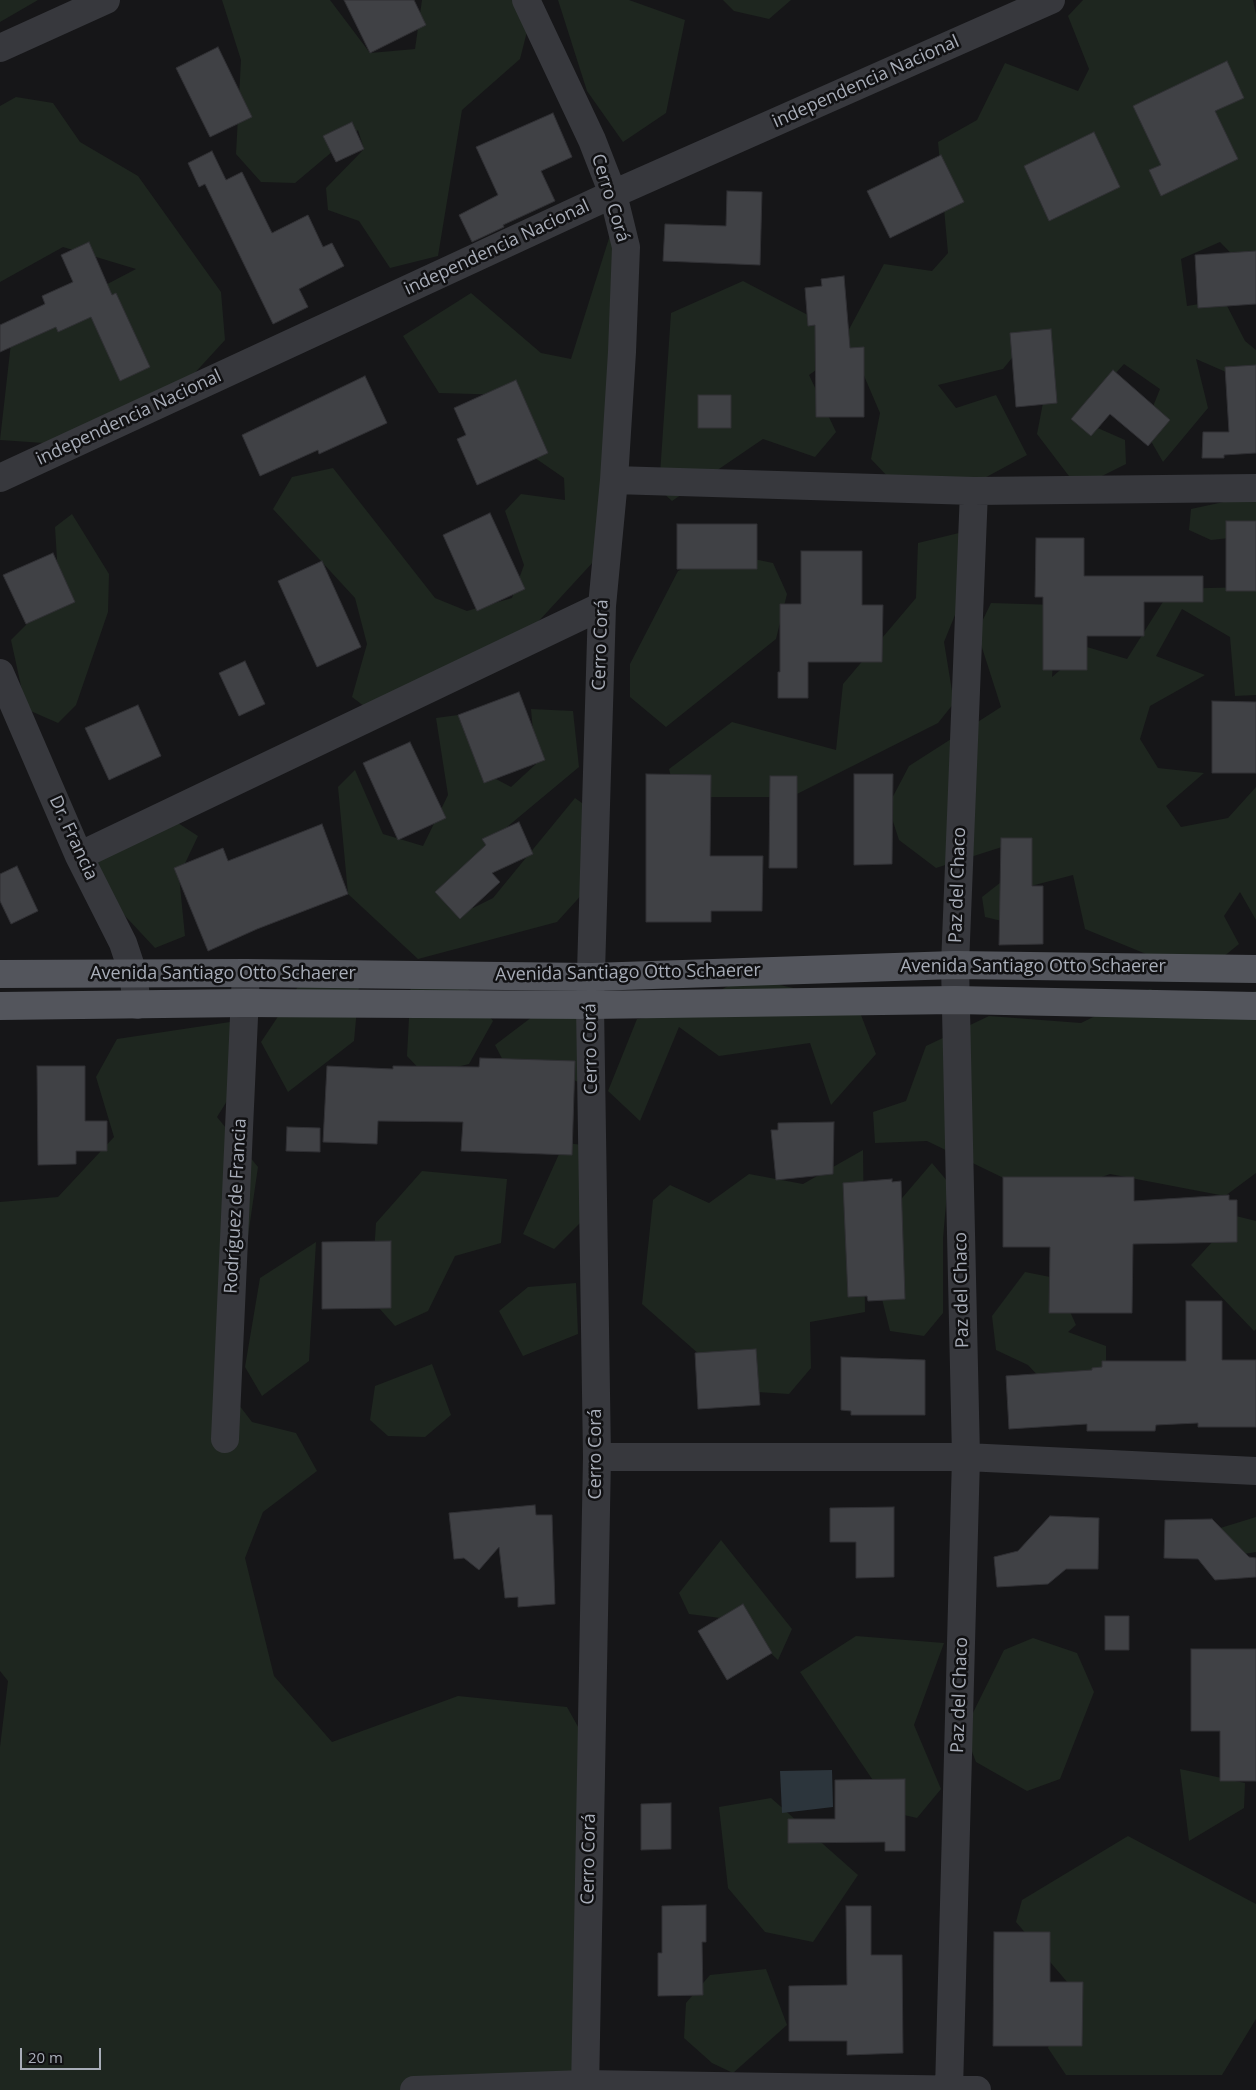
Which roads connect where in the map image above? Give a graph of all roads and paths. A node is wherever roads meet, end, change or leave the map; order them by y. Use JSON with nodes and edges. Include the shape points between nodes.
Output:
{"nodes":[{"id":1,"x":106,"y":0,"type":"edge"},
{"id":2,"x":526,"y":0,"type":"edge"},
{"id":3,"x":1051,"y":0,"type":"edge"},
{"id":4,"x":0,"y":48,"type":"edge"},
{"id":5,"x":613,"y":194,"type":"junction"},
{"id":6,"x":0,"y":478,"type":"edge"},
{"id":7,"x":614,"y":480,"type":"junction"},
{"id":8,"x":1256,"y":488,"type":"edge"},
{"id":9,"x":974,"y":491,"type":"junction"},
{"id":10,"x":602,"y":606,"type":"junction"},
{"id":11,"x":0,"y":674,"type":"edge"},
{"id":12,"x":79,"y":856,"type":"junction"},
{"id":13,"x":955,"y":965,"type":"junction"},
{"id":14,"x":1256,"y":969,"type":"edge"},
{"id":15,"x":133,"y":973,"type":"junction"},
{"id":16,"x":246,"y":973,"type":"junction"},
{"id":17,"x":0,"y":974,"type":"edge"},
{"id":18,"x":592,"y":977,"type":"junction"},
{"id":19,"x":955,"y":1000,"type":"junction"},
{"id":20,"x":136,"y":1004,"type":"junction"},
{"id":21,"x":245,"y":1004,"type":"junction"},
{"id":22,"x":590,"y":1005,"type":"junction"},
{"id":23,"x":0,"y":1006,"type":"edge"},
{"id":24,"x":1256,"y":1006,"type":"edge"},
{"id":25,"x":225,"y":1439,"type":"dead end"},
{"id":26,"x":597,"y":1457,"type":"junction"},
{"id":27,"x":966,"y":1457,"type":"junction"},
{"id":28,"x":1256,"y":1471,"type":"edge"},
{"id":29,"x":585,"y":2087,"type":"edge"},
{"id":30,"x":414,"y":2090,"type":"edge"},
{"id":31,"x":949,"y":2090,"type":"edge"},
{"id":32,"x":977,"y":2090,"type":"edge"}],
"edges":[{"from":1,"to":4,"type":"street"},
{"from":2,"to":5,"type":"street","name":"Cerro Corá","via":[[592,140]]},
{"from":3,"to":5,"type":"street","name":"independencia Nacional"},
{"from":5,"to":6,"type":"street","name":"independencia Nacional"},
{"from":5,"to":7,"type":"street","name":"Cerro Corá","via":[[626,247]]},
{"from":7,"to":9,"type":"street"},
{"from":7,"to":10,"type":"street","name":"Cerro Corá"},
{"from":8,"to":9,"type":"street"},
{"from":9,"to":13,"type":"street","name":"Paz del Chaco"},
{"from":10,"to":12,"type":"street"},
{"from":10,"to":18,"type":"street","name":"Cerro Corá"},
{"from":11,"to":12,"type":"street","name":"Dr. Francia"},
{"from":12,"to":15,"type":"street","name":"Dr. Francia","via":[[123,943]]},
{"from":13,"to":14,"type":"main road","name":"Avenida Santiago Otto Schaerer"},
{"from":13,"to":18,"type":"main road","name":"Avenida Santiago Otto Schaerer"},
{"from":13,"to":19,"type":"street","name":"Paz del Chaco"},
{"from":15,"to":16,"type":"main road","name":"Avenida Santiago Otto Schaerer"},
{"from":15,"to":17,"type":"main road","name":"Avenida Santiago Otto Schaerer"},
{"from":15,"to":20,"type":"street","name":"Dr. Francia"},
{"from":16,"to":18,"type":"main road","name":"Avenida Santiago Otto Schaerer"},
{"from":16,"to":21,"type":"street","name":"Rodríguez de Francia"},
{"from":18,"to":22,"type":"street","name":"Cerro Corá"},
{"from":19,"to":22,"type":"main road","name":"Avenida Santiago Otto Schaerer"},
{"from":19,"to":24,"type":"main road","name":"Avenida Santiago Otto Schaerer"},
{"from":19,"to":27,"type":"street","name":"Paz del Chaco"},
{"from":20,"to":21,"type":"main road","name":"Avenida Santiago Otto Schaerer"},
{"from":20,"to":23,"type":"main road","name":"Avenida Santiago Otto Schaerer"},
{"from":21,"to":22,"type":"main road","name":"Avenida Santiago Otto Schaerer"},
{"from":21,"to":25,"type":"street","name":"Rodríguez de Francia"},
{"from":22,"to":26,"type":"street","name":"Cerro Corá"},
{"from":26,"to":27,"type":"street"},
{"from":26,"to":29,"type":"street","name":"Cerro Corá"},
{"from":27,"to":28,"type":"street"},
{"from":27,"to":31,"type":"street","name":"Paz del Chaco"},
{"from":29,"to":30,"type":"street"},
{"from":29,"to":31,"type":"street"},
{"from":31,"to":32,"type":"street"}]}
